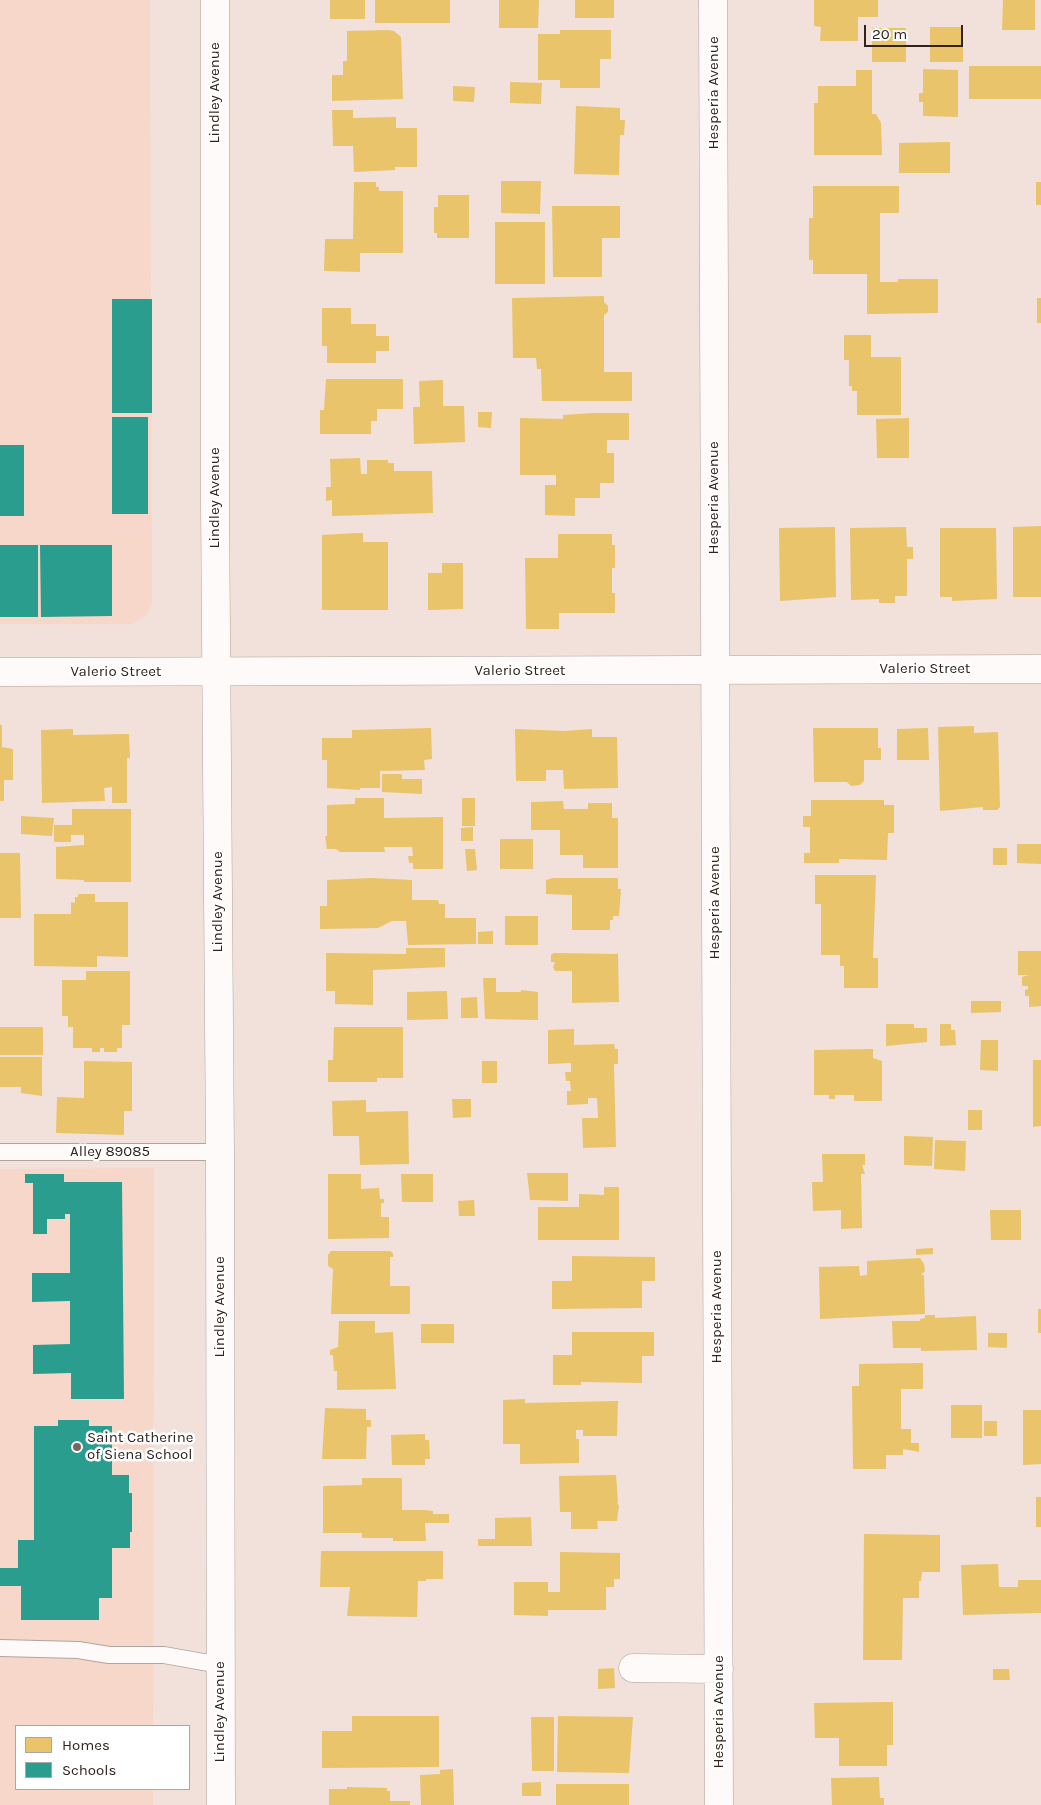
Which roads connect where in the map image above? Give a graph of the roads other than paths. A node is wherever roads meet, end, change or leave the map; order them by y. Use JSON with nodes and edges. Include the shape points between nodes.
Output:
{"nodes":[{"id":1,"x":215,"y":0,"type":"edge"},
{"id":2,"x":714,"y":0,"type":"edge"},
{"id":3,"x":1041,"y":669,"type":"edge"},
{"id":4,"x":714,"y":670,"type":"junction"},
{"id":5,"x":0,"y":672,"type":"edge"},
{"id":6,"x":216,"y":672,"type":"junction"},
{"id":7,"x":0,"y":1152,"type":"edge"},
{"id":8,"x":220,"y":1152,"type":"junction"},
{"id":9,"x":0,"y":1648,"type":"edge"},
{"id":10,"x":220,"y":1665,"type":"junction"},
{"id":11,"x":633,"y":1668,"type":"dead end"},
{"id":12,"x":718,"y":1669,"type":"junction"},
{"id":13,"x":221,"y":1805,"type":"edge"},
{"id":14,"x":719,"y":1805,"type":"edge"}],
"edges":[{"from":1,"to":6,"type":"street","name":"Lindley Avenue"},
{"from":2,"to":4,"type":"street","name":"Hesperia Avenue"},
{"from":3,"to":4,"type":"street","name":"Valerio Street"},
{"from":4,"to":6,"type":"street","name":"Valerio Street"},
{"from":4,"to":12,"type":"street","name":"Hesperia Avenue"},
{"from":5,"to":6,"type":"street","name":"Valerio Street"},
{"from":6,"to":8,"type":"street","name":"Lindley Avenue"},
{"from":7,"to":8,"type":"lane","name":"Alley 89085"},
{"from":8,"to":10,"type":"street","name":"Lindley Avenue"},
{"from":9,"to":10,"type":"lane","via":[[164,1655]]},
{"from":10,"to":13,"type":"street","name":"Lindley Avenue"},
{"from":11,"to":12,"type":"street"},
{"from":12,"to":14,"type":"street","name":"Hesperia Avenue"}]}
